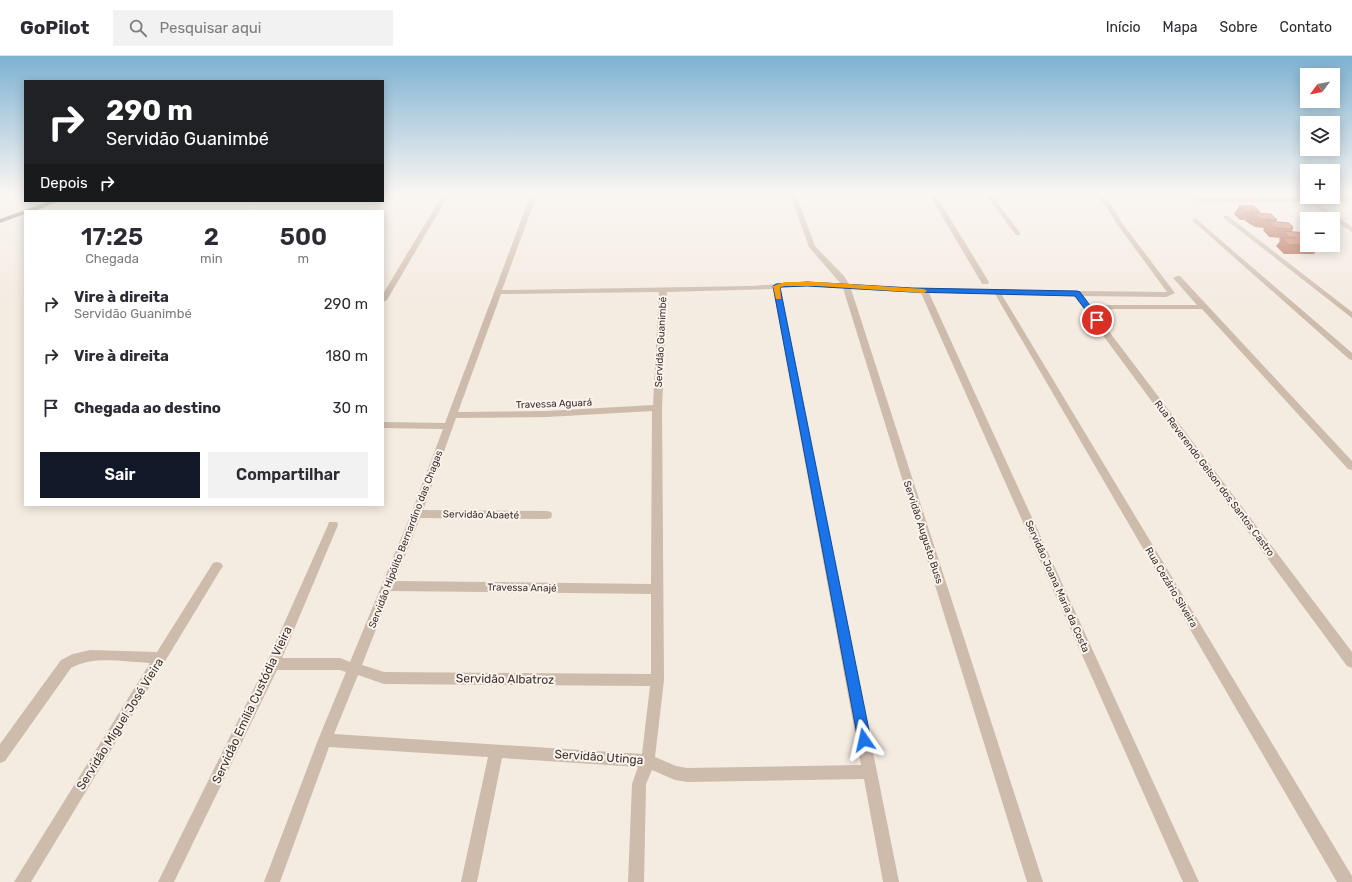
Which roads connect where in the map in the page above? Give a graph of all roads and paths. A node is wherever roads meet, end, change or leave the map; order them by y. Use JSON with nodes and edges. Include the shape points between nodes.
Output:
{"nodes":[{"id":1,"x":423,"y":233,"type":"edge"},
{"id":2,"x":520,"y":233,"type":"edge"},
{"id":3,"x":807,"y":233,"type":"edge"},
{"id":4,"x":955,"y":233,"type":"edge"},
{"id":5,"x":1127,"y":233,"type":"edge"},
{"id":6,"x":1209,"y":233,"type":"edge"},
{"id":7,"x":1246,"y":233,"type":"edge"},
{"id":8,"x":1177,"y":278,"type":"dead end"},
{"id":9,"x":985,"y":282,"type":"dead end"},
{"id":10,"x":776,"y":286,"type":"junction"},
{"id":11,"x":846,"y":286,"type":"junction"},
{"id":12,"x":663,"y":290,"type":"junction"},
{"id":13,"x":924,"y":291,"type":"junction"},
{"id":14,"x":498,"y":292,"type":"junction"},
{"id":15,"x":998,"y":292,"type":"junction"},
{"id":16,"x":1077,"y":294,"type":"junction"},
{"id":17,"x":384,"y":298,"type":"edge"},
{"id":18,"x":1088,"y":307,"type":"junction"},
{"id":19,"x":1204,"y":307,"type":"junction"},
{"id":20,"x":1352,"y":316,"type":"edge"},
{"id":21,"x":1352,"y":357,"type":"edge"},
{"id":22,"x":657,"y":408,"type":"junction"},
{"id":23,"x":453,"y":415,"type":"junction"},
{"id":24,"x":384,"y":426,"type":"edge"},
{"id":25,"x":448,"y":426,"type":"junction"},
{"id":26,"x":1352,"y":467,"type":"edge"},
{"id":27,"x":416,"y":514,"type":"junction"},
{"id":28,"x":547,"y":515,"type":"dead end"},
{"id":29,"x":333,"y":525,"type":"dead end"},
{"id":30,"x":217,"y":566,"type":"dead end"},
{"id":31,"x":387,"y":586,"type":"junction"},
{"id":32,"x":657,"y":588,"type":"junction"},
{"id":33,"x":161,"y":658,"type":"junction"},
{"id":34,"x":1352,"y":662,"type":"edge"},
{"id":35,"x":273,"y":664,"type":"junction"},
{"id":36,"x":354,"y":669,"type":"junction"},
{"id":37,"x":657,"y":680,"type":"junction"},
{"id":38,"x":325,"y":740,"type":"junction"},
{"id":39,"x":497,"y":750,"type":"junction"},
{"id":40,"x":0,"y":756,"type":"edge"},
{"id":41,"x":648,"y":761,"type":"junction"},
{"id":42,"x":870,"y":772,"type":"junction"},
{"id":43,"x":22,"y":882,"type":"edge"},
{"id":44,"x":166,"y":882,"type":"edge"},
{"id":45,"x":272,"y":882,"type":"edge"},
{"id":46,"x":469,"y":882,"type":"edge"},
{"id":47,"x":636,"y":882,"type":"edge"},
{"id":48,"x":891,"y":882,"type":"edge"},
{"id":49,"x":1035,"y":882,"type":"edge"},
{"id":50,"x":1191,"y":882,"type":"edge"},
{"id":51,"x":1346,"y":882,"type":"edge"}],
"edges":[{"from":1,"to":17,"type":"street"},
{"from":2,"to":14,"type":"street","name":"Servidão Hipólito Bernardino das Chagas"},
{"from":3,"to":11,"type":"street","name":"Servidão Augusto Buss","via":[[812,247],[842,278]]},
{"from":4,"to":9,"type":"street"},
{"from":5,"to":16,"type":"street","name":"Servidão Guanimbé","via":[[1171,294]]},
{"from":6,"to":21,"type":"street"},
{"from":7,"to":20,"type":"street"},
{"from":8,"to":19,"type":"street"},
{"from":10,"to":11,"type":"street","name":"Servidão Guanimbé"},
{"from":10,"to":12,"type":"street","name":"Servidão Guanimbé"},
{"from":10,"to":42,"type":"street"},
{"from":11,"to":13,"type":"street","name":"Servidão Guanimbé"},
{"from":11,"to":49,"type":"street","name":"Servidão Augusto Buss"},
{"from":12,"to":14,"type":"street"},
{"from":12,"to":22,"type":"street","name":"Servidão Guanimbé"},
{"from":13,"to":15,"type":"street","name":"Servidão Guanimbé"},
{"from":13,"to":50,"type":"street","name":"Servidão Joana Maria da Costa"},
{"from":14,"to":23,"type":"street","name":"Servidão Hipólito Bernardino das Chagas"},
{"from":15,"to":16,"type":"street","name":"Servidão Guanimbé"},
{"from":15,"to":51,"type":"street","name":"Rua Cezário Silveira"},
{"from":16,"to":18,"type":"street","name":"Rua Reverendo Gelson dos Santos Castro"},
{"from":18,"to":19,"type":"street"},
{"from":18,"to":34,"type":"street","name":"Rua Reverendo Gelson dos Santos Castro"},
{"from":19,"to":26,"type":"street"},
{"from":22,"to":23,"type":"street","name":"Travessa Aguará","via":[[554,414]]},
{"from":22,"to":32,"type":"street","name":"Servidão Guanimbé"},
{"from":23,"to":25,"type":"street","name":"Servidão Hipólito Bernardino das Chagas"},
{"from":24,"to":25,"type":"street"},
{"from":25,"to":27,"type":"street","name":"Servidão Hipólito Bernardino das Chagas"},
{"from":27,"to":28,"type":"street","name":"Servidão Abaeté"},
{"from":27,"to":31,"type":"street","name":"Servidão Hipólito Bernardino das Chagas"},
{"from":29,"to":35,"type":"street","name":"Servidão Emília Custódia Vieira"},
{"from":30,"to":33,"type":"street","name":"Servidão Miguel José Vieira"},
{"from":31,"to":32,"type":"street","name":"Travessa Anajé"},
{"from":31,"to":36,"type":"street","name":"Servidão Hipólito Bernardino das Chagas"},
{"from":32,"to":37,"type":"street","name":"Servidão Guanimbé"},
{"from":33,"to":40,"type":"street","via":[[90,655],[66,664]]},
{"from":33,"to":43,"type":"street","name":"Servidão Miguel José Vieira"},
{"from":35,"to":36,"type":"street","name":"Servidão Albatroz","via":[[340,664]]},
{"from":35,"to":44,"type":"street","name":"Servidão Emília Custódia Vieira"},
{"from":36,"to":37,"type":"street","name":"Servidão Albatroz","via":[[384,678]]},
{"from":36,"to":38,"type":"street","name":"Servidão Hipólito Bernardino das Chagas"},
{"from":37,"to":41,"type":"street","name":"Servidão Guanimbé"},
{"from":38,"to":39,"type":"street","name":"Servidão Utinga"},
{"from":38,"to":45,"type":"street","name":"Servidão Hipólito Bernardino das Chagas"},
{"from":39,"to":41,"type":"street","name":"Servidão Utinga"},
{"from":39,"to":46,"type":"street"},
{"from":41,"to":42,"type":"street","name":"Servidão Utinga","via":[[675,773],[687,775]]},
{"from":41,"to":47,"type":"street","name":"Servidão Guanimbé","via":[[639,784]]},
{"from":42,"to":48,"type":"street"}]}
